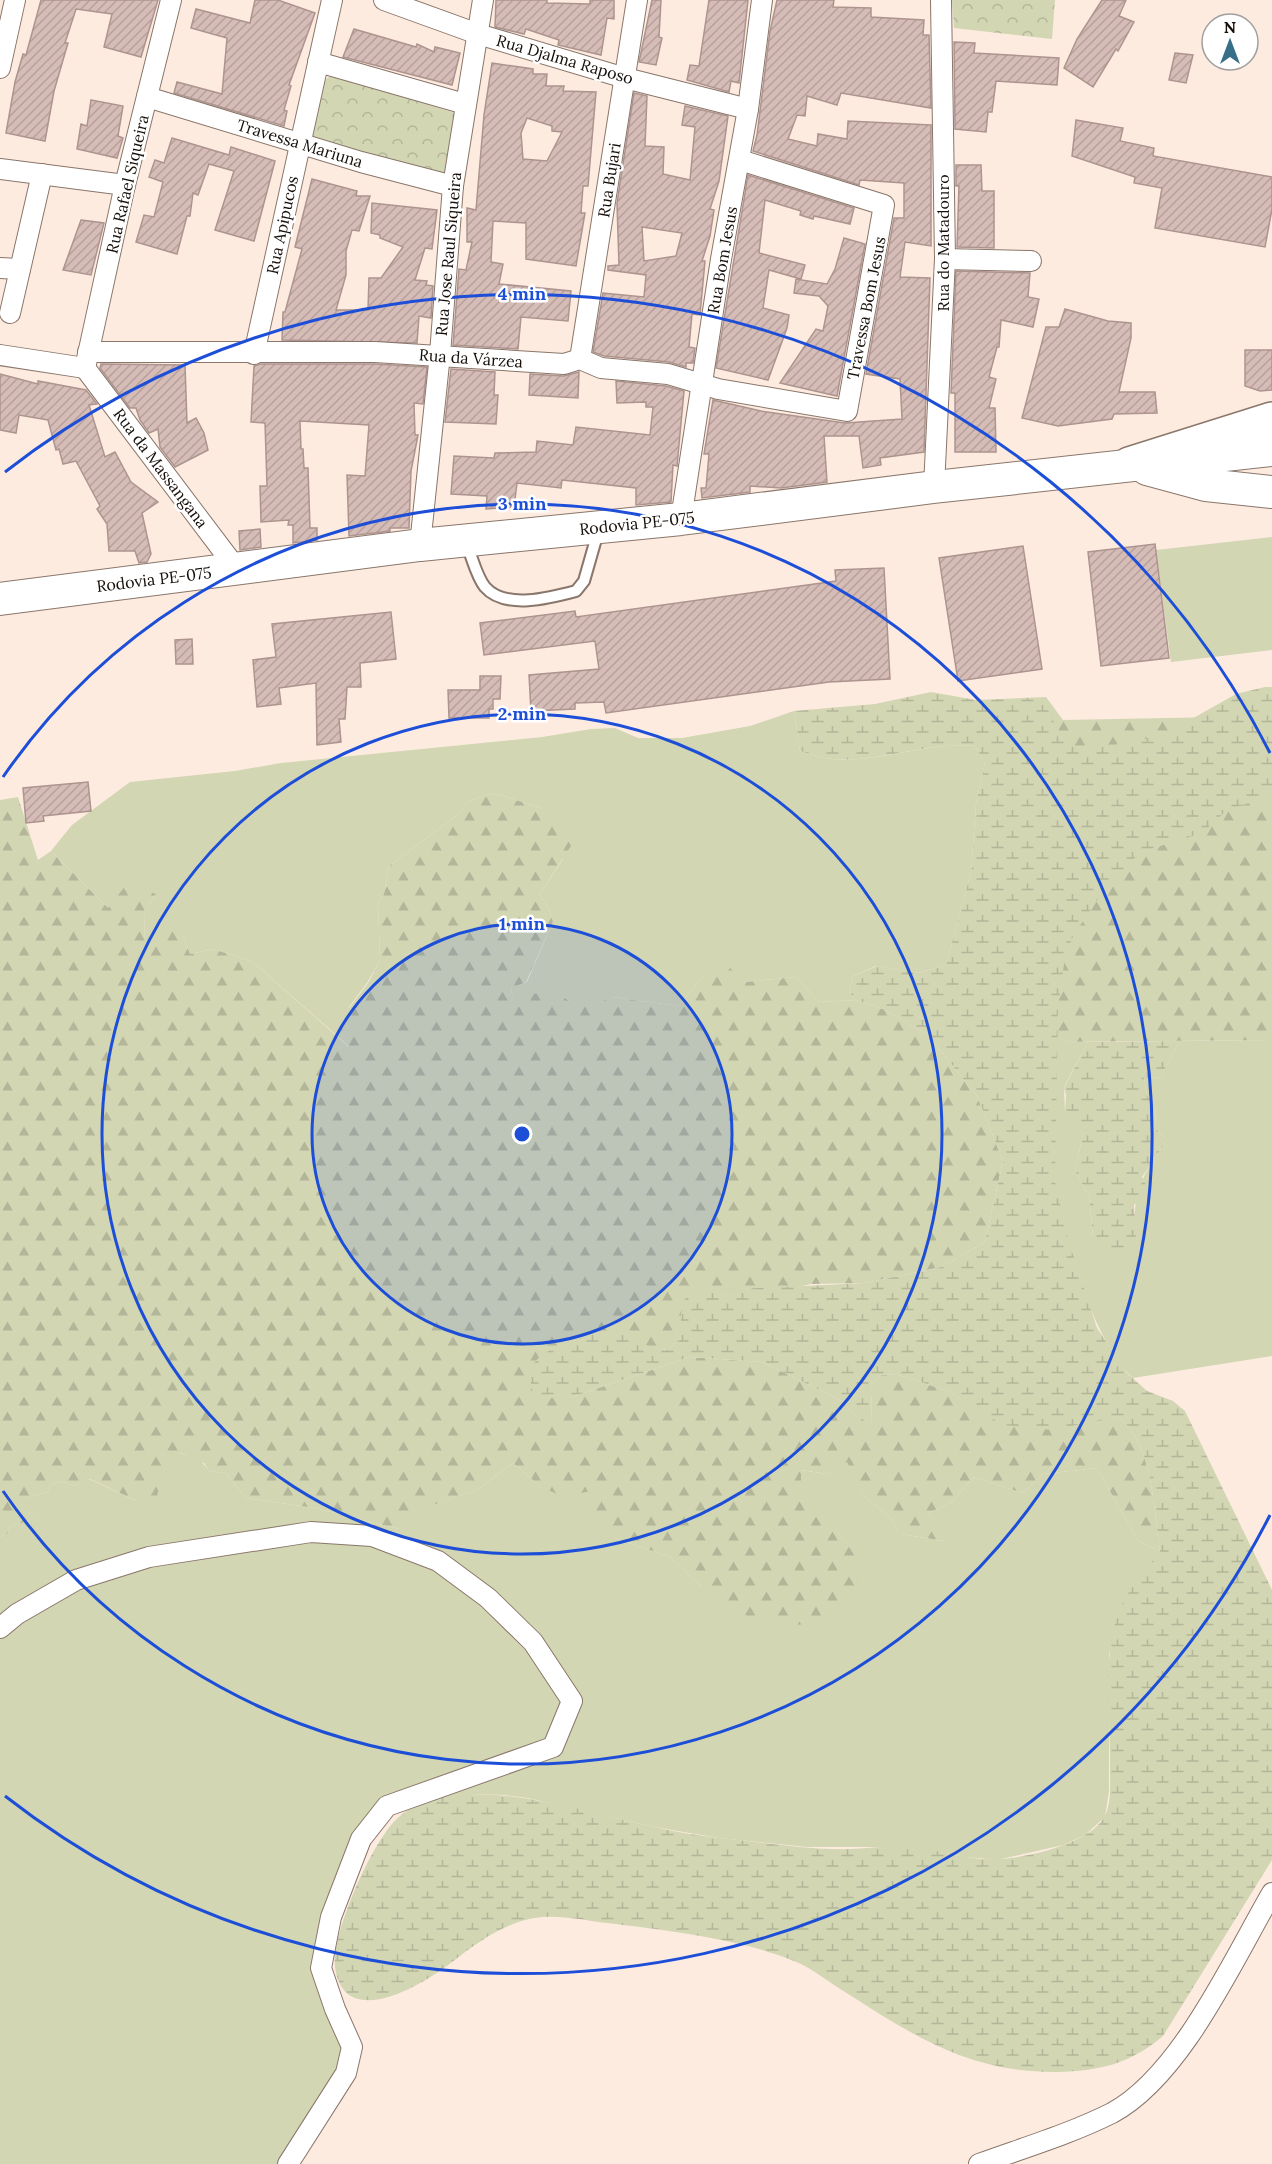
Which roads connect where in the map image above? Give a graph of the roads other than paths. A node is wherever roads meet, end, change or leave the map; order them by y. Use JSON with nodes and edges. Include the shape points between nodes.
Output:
{"nodes":[{"id":1,"x":15,"y":0,"type":"edge"},
{"id":2,"x":171,"y":0,"type":"edge"},
{"id":3,"x":332,"y":0,"type":"edge"},
{"id":4,"x":384,"y":0,"type":"edge"},
{"id":5,"x":483,"y":0,"type":"edge"},
{"id":6,"x":637,"y":0,"type":"edge"},
{"id":7,"x":762,"y":0,"type":"edge"},
{"id":8,"x":941,"y":0,"type":"edge"},
{"id":9,"x":478,"y":34,"type":"junction"},
{"id":10,"x":318,"y":62,"type":"junction"},
{"id":11,"x":0,"y":68,"type":"edge"},
{"id":12,"x":625,"y":78,"type":"junction"},
{"id":13,"x":147,"y":97,"type":"junction"},
{"id":14,"x":465,"y":104,"type":"junction"},
{"id":15,"x":748,"y":109,"type":"junction"},
{"id":16,"x":301,"y":142,"type":"junction"},
{"id":17,"x":740,"y":160,"type":"junction"},
{"id":18,"x":0,"y":169,"type":"edge"},
{"id":19,"x":42,"y":174,"type":"junction"},
{"id":20,"x":125,"y":185,"type":"junction"},
{"id":21,"x":453,"y":186,"type":"junction"},
{"id":22,"x":945,"y":259,"type":"junction"},
{"id":23,"x":1031,"y":261,"type":"dead end"},
{"id":24,"x":10,"y":269,"type":"edge"},
{"id":25,"x":9,"y":313,"type":"dead end"},
{"id":26,"x":254,"y":354,"type":"junction"},
{"id":27,"x":440,"y":354,"type":"junction"},
{"id":28,"x":0,"y":355,"type":"edge"},
{"id":29,"x":580,"y":359,"type":"junction"},
{"id":30,"x":87,"y":360,"type":"junction"},
{"id":31,"x":702,"y":382,"type":"junction"},
{"id":32,"x":846,"y":411,"type":"joint"},
{"id":33,"x":1272,"y":420,"type":"edge"},
{"id":34,"x":1272,"y":450,"type":"edge"},
{"id":35,"x":1129,"y":464,"type":"junction"},
{"id":36,"x":934,"y":487,"type":"junction"},
{"id":37,"x":1272,"y":492,"type":"edge"},
{"id":38,"x":681,"y":519,"type":"junction"},
{"id":39,"x":599,"y":527,"type":"junction"},
{"id":40,"x":465,"y":540,"type":"junction"},
{"id":41,"x":420,"y":545,"type":"junction"},
{"id":42,"x":236,"y":568,"type":"junction"},
{"id":43,"x":0,"y":599,"type":"edge"},
{"id":44,"x":0,"y":1628,"type":"edge"},
{"id":45,"x":1272,"y":1893,"type":"edge"},
{"id":46,"x":288,"y":2164,"type":"edge"},
{"id":47,"x":979,"y":2164,"type":"edge"}],
"edges":[{"from":1,"to":11,"type":"street"},
{"from":2,"to":13,"type":"street","name":"Rua Rafael Siqueira"},
{"from":3,"to":10,"type":"street","name":"Rua Apipucos"},
{"from":4,"to":9,"type":"street","name":"Rua Djalma Raposo"},
{"from":5,"to":9,"type":"street","name":"Rua Jose Raul Siqueira"},
{"from":6,"to":12,"type":"street","name":"Rua Bujari"},
{"from":7,"to":15,"type":"street","name":"Rua Bom Jesus"},
{"from":8,"to":22,"type":"street","name":"Rua do Matadouro"},
{"from":9,"to":12,"type":"street","name":"Rua Djalma Raposo"},
{"from":9,"to":14,"type":"street","name":"Rua Jose Raul Siqueira"},
{"from":10,"to":14,"type":"street"},
{"from":10,"to":16,"type":"street","name":"Rua Apipucos"},
{"from":12,"to":15,"type":"street","name":"Rua Djalma Raposo"},
{"from":12,"to":29,"type":"street","name":"Rua Bujari"},
{"from":13,"to":16,"type":"street","name":"Travessa Mariuna"},
{"from":13,"to":20,"type":"street","name":"Rua Rafael Siqueira"},
{"from":14,"to":21,"type":"street","name":"Rua Jose Raul Siqueira"},
{"from":15,"to":17,"type":"street","name":"Rua Bom Jesus"},
{"from":16,"to":21,"type":"street","name":"Travessa Mariuna"},
{"from":16,"to":26,"type":"street","name":"Rua Apipucos"},
{"from":17,"to":31,"type":"street","name":"Rua Bom Jesus"},
{"from":17,"to":32,"type":"street","name":"Travessa Bom Jesus","via":[[884,205]]},
{"from":18,"to":19,"type":"street"},
{"from":19,"to":20,"type":"street"},
{"from":19,"to":24,"type":"street"},
{"from":20,"to":30,"type":"street","name":"Rua Rafael Siqueira"},
{"from":21,"to":27,"type":"street","name":"Rua Jose Raul Siqueira"},
{"from":22,"to":23,"type":"street"},
{"from":22,"to":36,"type":"street","name":"Rua do Matadouro"},
{"from":24,"to":25,"type":"street"},
{"from":26,"to":27,"type":"street","name":"Rua da Várzea"},
{"from":26,"to":30,"type":"street","name":"Rua da Várzea"},
{"from":27,"to":29,"type":"street","name":"Rua da Várzea","via":[[564,364]]},
{"from":27,"to":41,"type":"street","name":"Rua Jose Raul Siqueira"},
{"from":28,"to":30,"type":"street","name":"Rua da Várzea"},
{"from":29,"to":31,"type":"street","name":"Rua da Várzea","via":[[601,368],[668,374]]},
{"from":30,"to":42,"type":"street","name":"Rua da Massangana"},
{"from":31,"to":32,"type":"street","name":"Rua da Várzea","via":[[718,389]]},
{"from":31,"to":38,"type":"street","name":"Rua Bom Jesus"},
{"from":33,"to":35,"type":"highway"},
{"from":34,"to":35,"type":"main road"},
{"from":35,"to":36,"type":"main road","name":"Rodovia PE-075"},
{"from":35,"to":37,"type":"main road","name":"Rodovia PE-075","via":[[1206,485]]},
{"from":36,"to":38,"type":"main road","name":"Rodovia PE-075"},
{"from":38,"to":39,"type":"main road","name":"Rodovia PE-075"},
{"from":39,"to":40,"type":"main road","name":"Rodovia PE-075"},
{"from":39,"to":40,"type":"lane","via":[[584,580],[576,591],[517,600],[498,597],[485,586]]},
{"from":40,"to":41,"type":"main road","name":"Rodovia PE-075"},
{"from":41,"to":42,"type":"main road","name":"Rodovia PE-075"},
{"from":42,"to":43,"type":"main road","name":"Rodovia PE-075"},
{"from":44,"to":46,"type":"street","via":[[76,1580],[149,1557],[311,1532],[372,1536],[438,1561],[488,1598],[532,1642],[572,1701],[553,1747],[387,1806],[361,1839],[331,1917],[321,1968],[352,2047],[346,2073]]},
{"from":45,"to":47,"type":"street","via":[[1182,2047],[1153,2082],[1113,2112]]}]}
